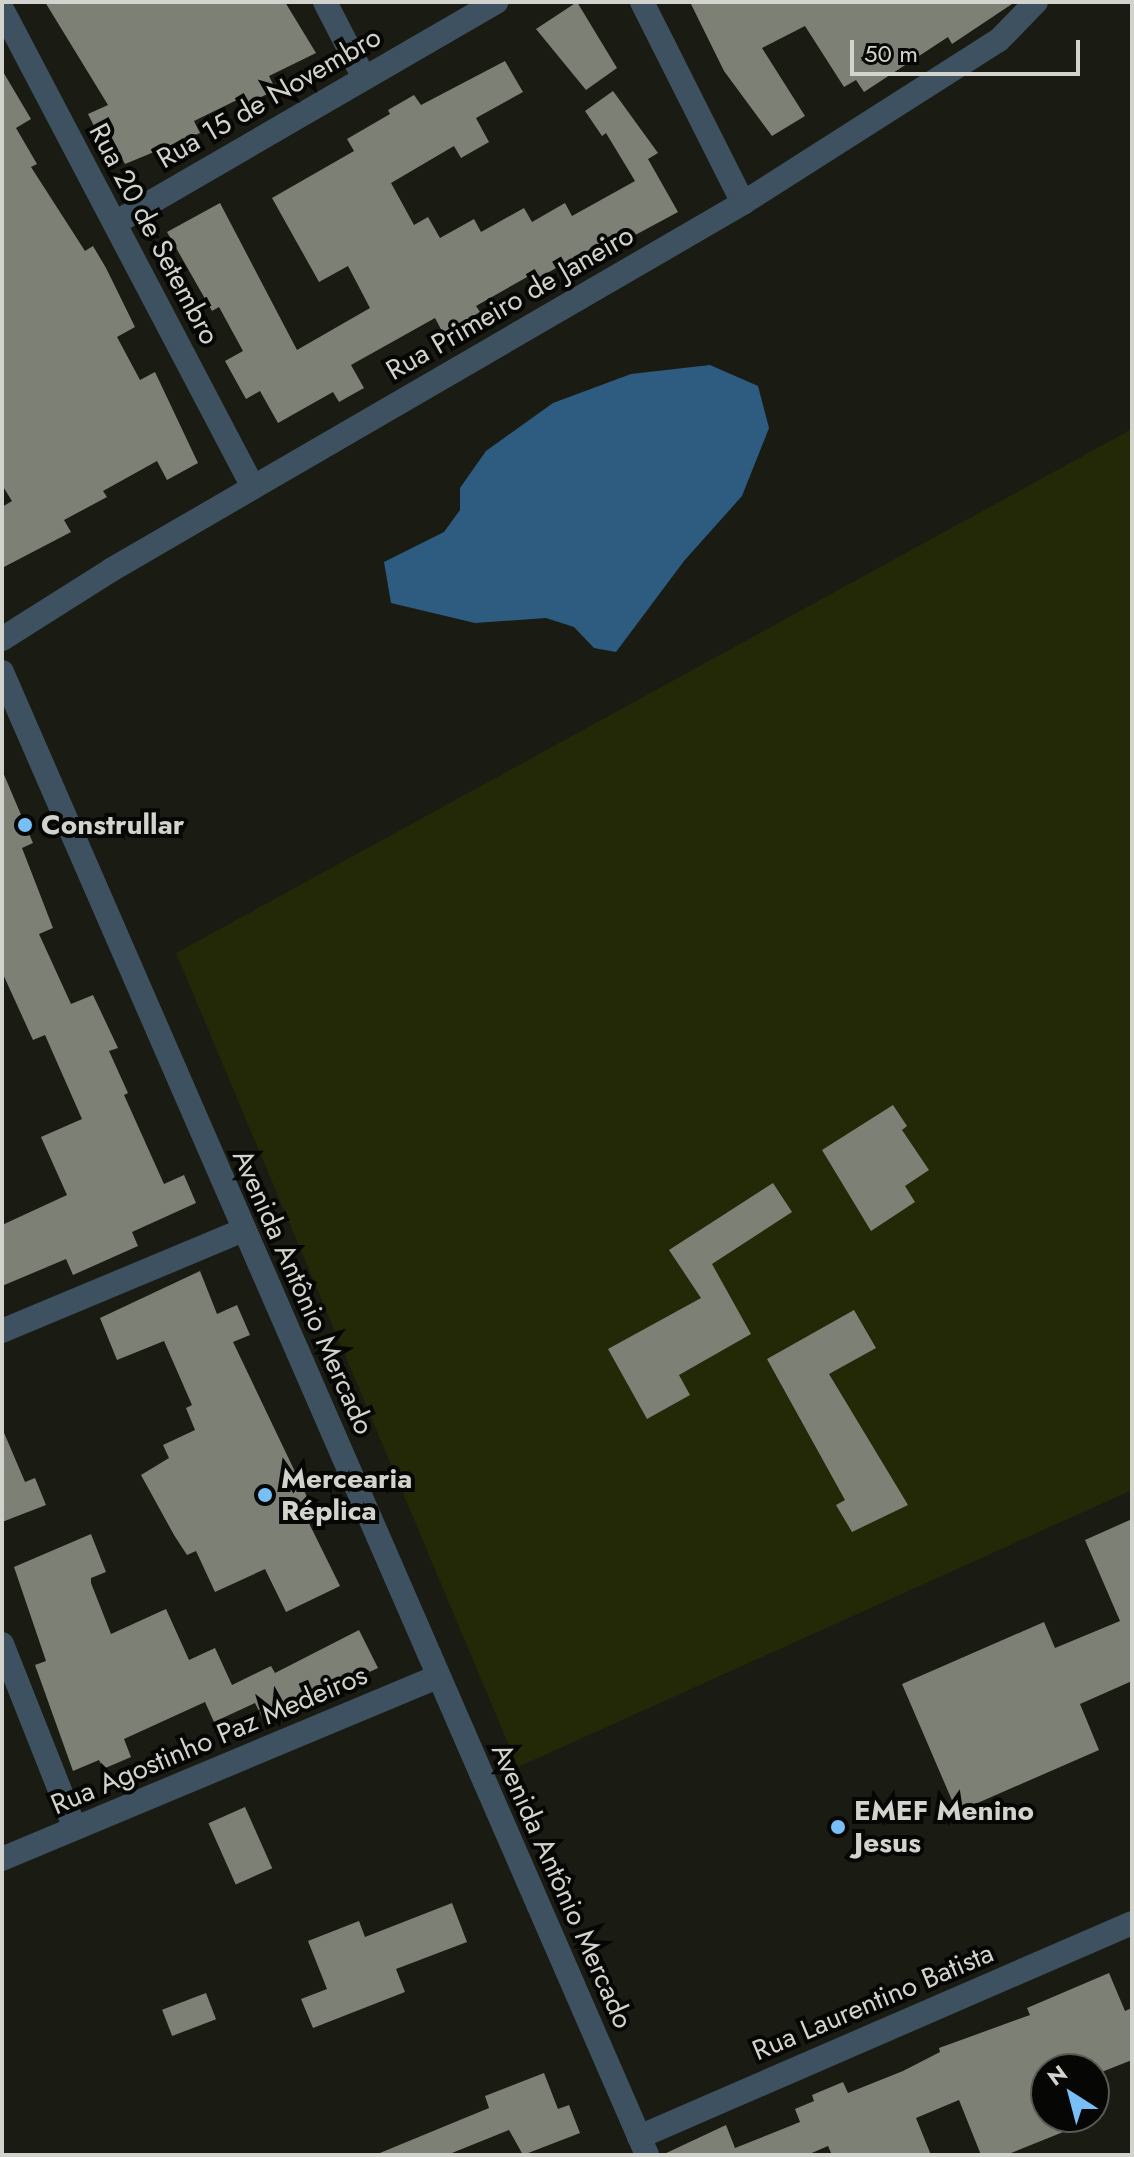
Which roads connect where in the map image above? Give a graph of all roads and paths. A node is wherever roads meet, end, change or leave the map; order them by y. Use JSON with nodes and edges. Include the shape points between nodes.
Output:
{"nodes":[{"id":1,"x":325,"y":2,"type":"edge"},
{"id":2,"x":497,"y":2,"type":"edge"},
{"id":3,"x":642,"y":2,"type":"edge"},
{"id":4,"x":1036,"y":2,"type":"edge"},
{"id":5,"x":2,"y":9,"type":"edge"},
{"id":6,"x":363,"y":76,"type":"junction"},
{"id":7,"x":743,"y":203,"type":"junction"},
{"id":8,"x":115,"y":223,"type":"junction"},
{"id":9,"x":253,"y":487,"type":"junction"},
{"id":10,"x":2,"y":639,"type":"edge"},
{"id":11,"x":2,"y":672,"type":"edge"},
{"id":12,"x":243,"y":1230,"type":"junction"},
{"id":13,"x":2,"y":1331,"type":"edge"},
{"id":14,"x":2,"y":1644,"type":"edge"},
{"id":15,"x":438,"y":1677,"type":"junction"},
{"id":16,"x":75,"y":1828,"type":"junction"},
{"id":17,"x":2,"y":1859,"type":"edge"},
{"id":18,"x":1132,"y":1923,"type":"edge"},
{"id":19,"x":643,"y":2146,"type":"edge"}],
"edges":[{"from":1,"to":6,"type":"street"},
{"from":2,"to":6,"type":"street","name":"Rua 15 de Novembro"},
{"from":3,"to":7,"type":"street"},
{"from":4,"to":7,"type":"street","name":"Rua Primeiro de Janeiro","via":[[999,40]]},
{"from":5,"to":8,"type":"street","name":"Rua 20 de Setembro"},
{"from":6,"to":8,"type":"street","name":"Rua 15 de Novembro"},
{"from":7,"to":9,"type":"street","name":"Rua Primeiro de Janeiro"},
{"from":8,"to":9,"type":"street","name":"Rua 20 de Setembro"},
{"from":9,"to":10,"type":"street","name":"Rua Primeiro de Janeiro"},
{"from":11,"to":12,"type":"street","name":"Avenida Antônio Mercado"},
{"from":12,"to":13,"type":"street"},
{"from":12,"to":15,"type":"street","name":"Avenida Antônio Mercado"},
{"from":14,"to":16,"type":"street"},
{"from":15,"to":16,"type":"street","name":"Rua Agostinho Paz Medeiros"},
{"from":15,"to":19,"type":"street","name":"Avenida Antônio Mercado"},
{"from":16,"to":17,"type":"street","name":"Rua Agostinho Paz Medeiros"},
{"from":18,"to":19,"type":"street","name":"Rua Laurentino Batista"}]}
